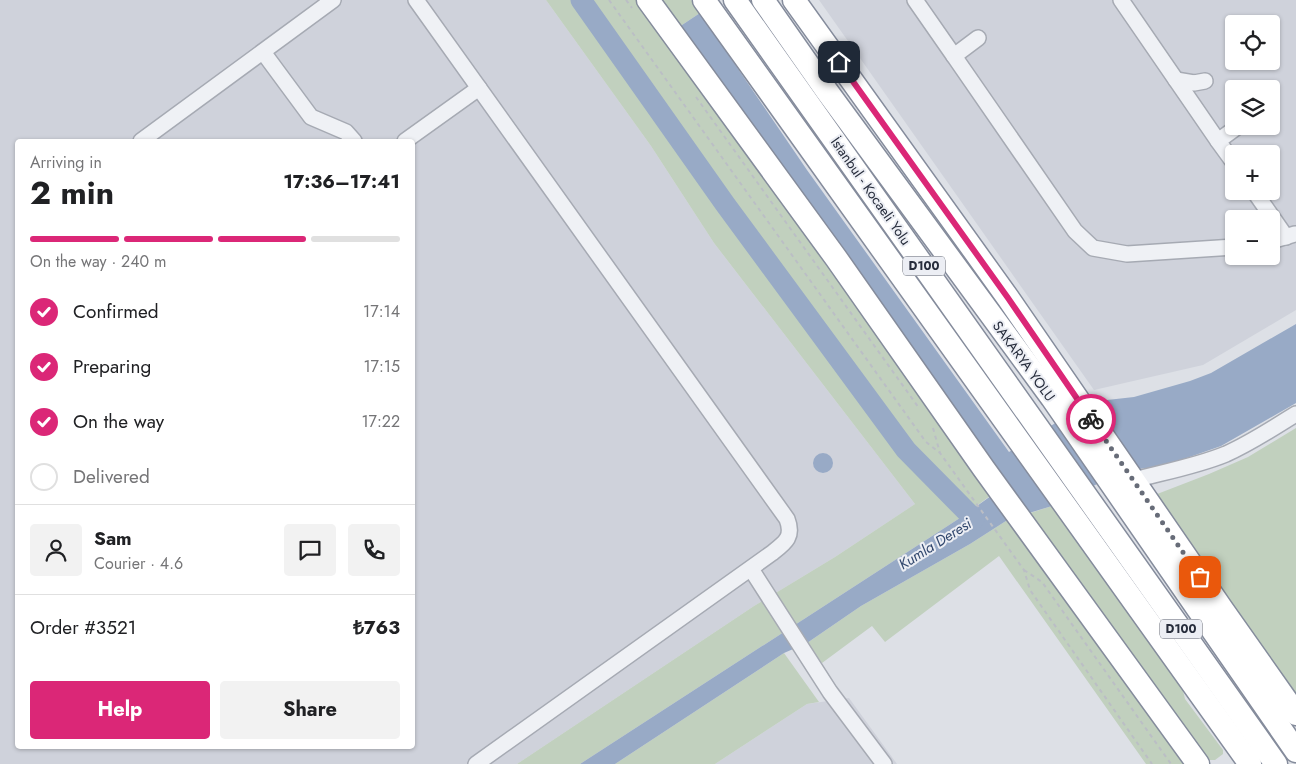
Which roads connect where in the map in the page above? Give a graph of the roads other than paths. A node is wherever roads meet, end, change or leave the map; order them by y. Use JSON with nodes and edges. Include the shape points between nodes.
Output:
{"nodes":[{"id":1,"x":333,"y":0,"type":"edge"},
{"id":2,"x":416,"y":0,"type":"edge"},
{"id":3,"x":704,"y":0,"type":"edge"},
{"id":4,"x":735,"y":0,"type":"edge"},
{"id":5,"x":763,"y":0,"type":"edge"},
{"id":6,"x":794,"y":0,"type":"edge"},
{"id":7,"x":915,"y":0,"type":"edge"},
{"id":8,"x":1121,"y":0,"type":"edge"},
{"id":9,"x":640,"y":4,"type":"edge"},
{"id":10,"x":978,"y":38,"type":"dead end"},
{"id":11,"x":263,"y":52,"type":"junction"},
{"id":12,"x":954,"y":56,"type":"junction"},
{"id":13,"x":1176,"y":80,"type":"junction"},
{"id":14,"x":1205,"y":80,"type":"dead end"},
{"id":15,"x":479,"y":88,"type":"junction"},
{"id":16,"x":1228,"y":135,"type":"edge"},
{"id":17,"x":144,"y":139,"type":"edge"},
{"id":18,"x":352,"y":139,"type":"edge"},
{"id":19,"x":408,"y":139,"type":"edge"},
{"id":20,"x":1218,"y":142,"type":"junction"},
{"id":21,"x":1225,"y":151,"type":"edge"},
{"id":22,"x":1262,"y":200,"type":"edge"},
{"id":23,"x":950,"y":219,"type":"junction"},
{"id":24,"x":1291,"y":235,"type":"edge"},
{"id":25,"x":1225,"y":248,"type":"edge"},
{"id":26,"x":897,"y":269,"type":"junction"},
{"id":27,"x":1018,"y":398,"type":"junction"},
{"id":28,"x":1052,"y":398,"type":"junction"},
{"id":29,"x":1073,"y":410,"type":"junction"},
{"id":30,"x":1296,"y":414,"type":"edge"},
{"id":31,"x":1123,"y":477,"type":"junction"},
{"id":32,"x":751,"y":569,"type":"junction"},
{"id":33,"x":1190,"y":681,"type":"junction"},
{"id":34,"x":1296,"y":714,"type":"edge"},
{"id":35,"x":1296,"y":751,"type":"edge"},
{"id":36,"x":476,"y":764,"type":"edge"},
{"id":37,"x":884,"y":764,"type":"edge"},
{"id":38,"x":1198,"y":764,"type":"edge"},
{"id":39,"x":1226,"y":764,"type":"edge"},
{"id":40,"x":1250,"y":764,"type":"edge"},
{"id":41,"x":1276,"y":764,"type":"edge"}],
"edges":[{"from":1,"to":11,"type":"street"},
{"from":2,"to":15,"type":"street"},
{"from":3,"to":26,"type":"highway"},
{"from":4,"to":27,"type":"highway","name":"İstanbul - Kocaeli Yolu","number":"D100"},
{"from":5,"to":28,"type":"highway","name":"SAKARYA YOLU","number":"D100"},
{"from":6,"to":23,"type":"highway"},
{"from":7,"to":12,"type":"street"},
{"from":8,"to":13,"type":"street"},
{"from":9,"to":38,"type":"highway","via":[[836,258],[984,470]]},
{"from":10,"to":12,"type":"street"},
{"from":11,"to":17,"type":"street"},
{"from":11,"to":18,"type":"street","via":[[311,117],[346,132]]},
{"from":12,"to":25,"type":"street","via":[[1075,231],[1094,248],[1127,254]]},
{"from":13,"to":14,"type":"street","via":[[1194,83]]},
{"from":13,"to":20,"type":"street"},
{"from":15,"to":19,"type":"street"},
{"from":15,"to":32,"type":"street","via":[[787,519],[789,536]]},
{"from":16,"to":20,"type":"street"},
{"from":20,"to":21,"type":"street"},
{"from":22,"to":24,"type":"street"},
{"from":23,"to":28,"type":"highway"},
{"from":23,"to":29,"type":"highway","via":[[1008,298]]},
{"from":26,"to":27,"type":"highway"},
{"from":26,"to":33,"type":"highway"},
{"from":27,"to":41,"type":"highway","name":"İstanbul - Kocaeli Yolu","number":"D100"},
{"from":28,"to":29,"type":"highway","name":"SAKARYA YOLU","number":"D100"},
{"from":29,"to":31,"type":"highway","name":"SAKARYA YOLU","number":"D100"},
{"from":30,"to":31,"type":"street","via":[[1225,454],[1200,463]]},
{"from":31,"to":34,"type":"highway"},
{"from":31,"to":35,"type":"highway","name":"SAKARYA YOLU","number":"D100"},
{"from":32,"to":36,"type":"street"},
{"from":32,"to":37,"type":"street","via":[[820,676]]},
{"from":33,"to":39,"type":"highway","via":[[1202,709],[1228,745],[1231,759]]},
{"from":33,"to":40,"type":"highway"}]}
